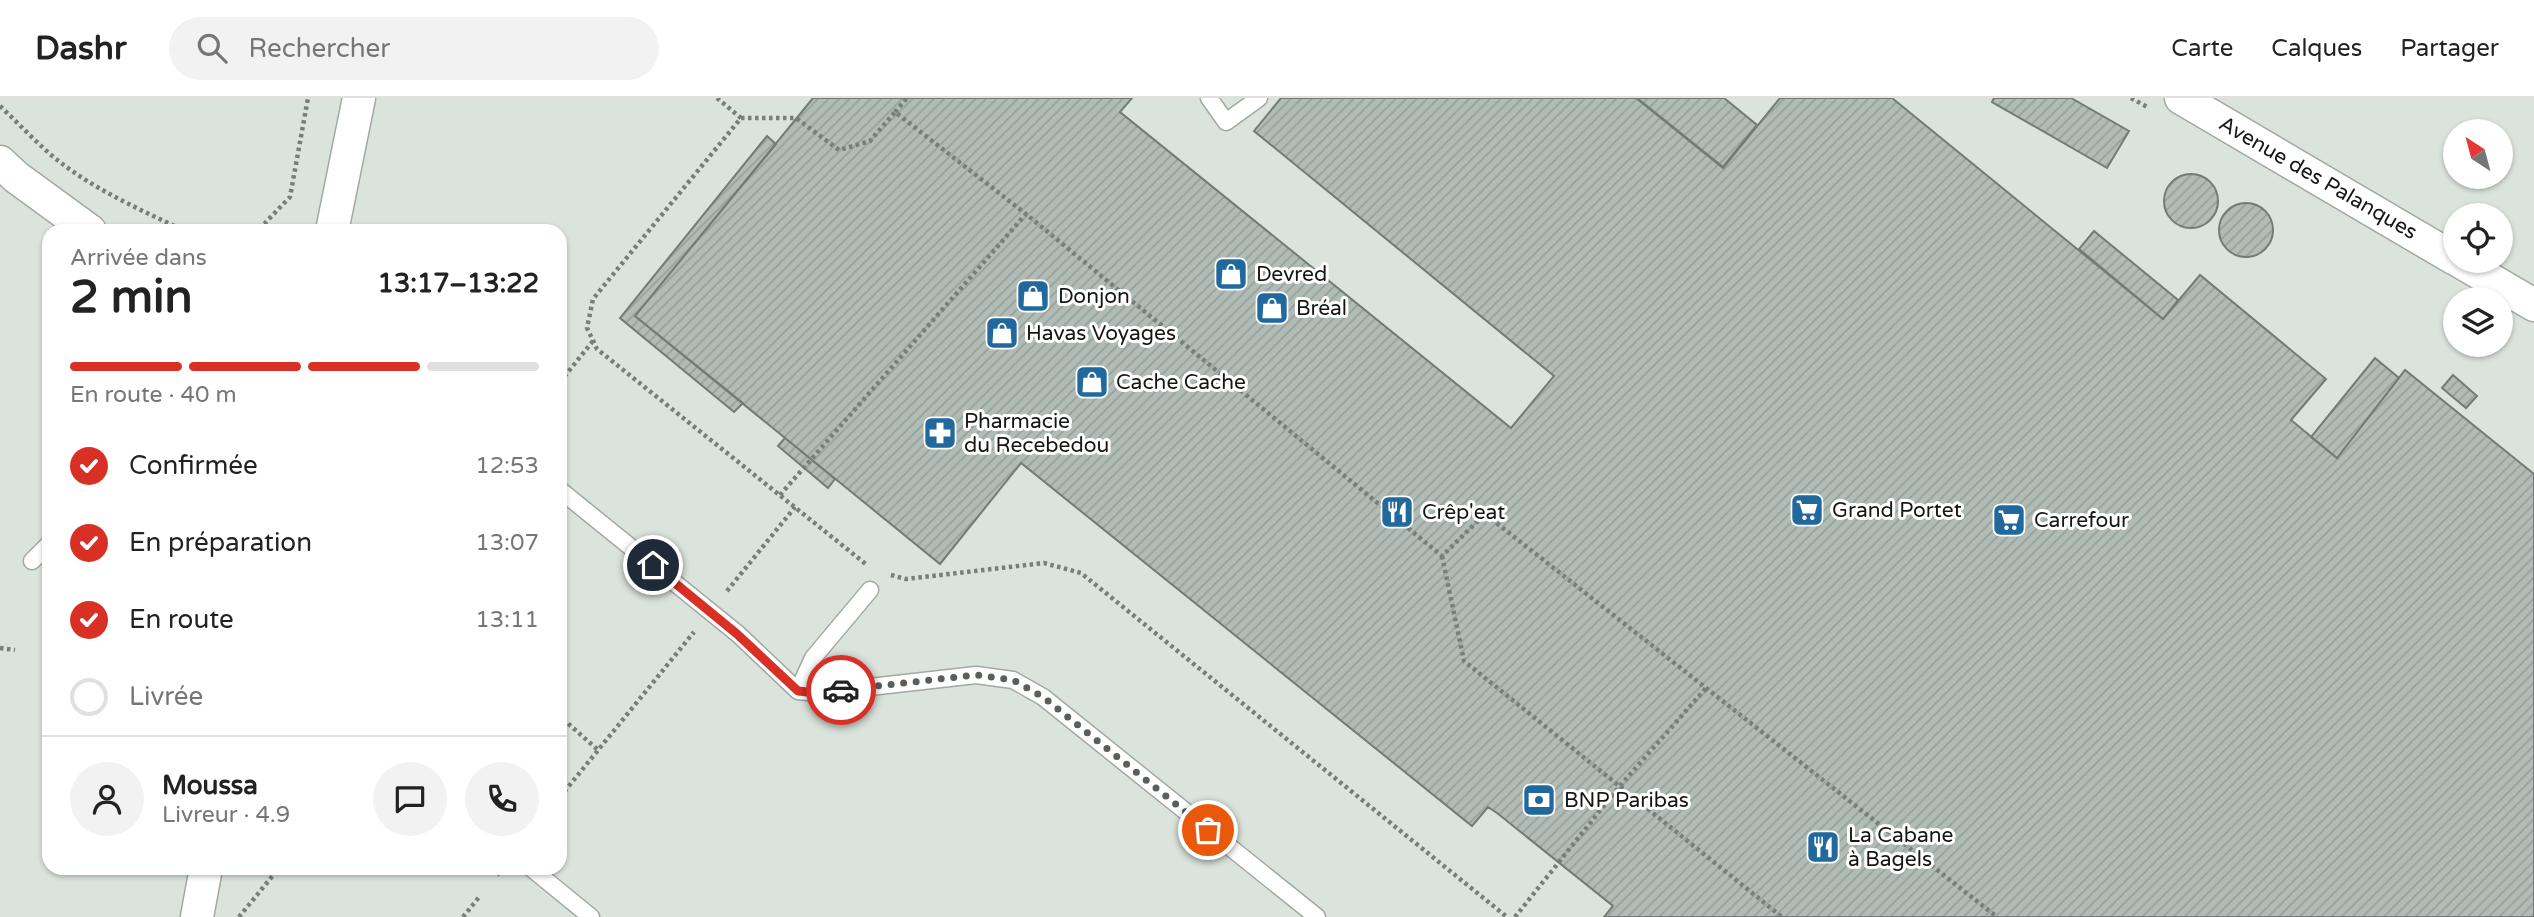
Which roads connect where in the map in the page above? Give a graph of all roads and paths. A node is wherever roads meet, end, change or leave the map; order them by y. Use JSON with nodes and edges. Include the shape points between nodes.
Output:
{"nodes":[{"id":1,"x":308,"y":98,"type":"edge"},
{"id":2,"x":359,"y":98,"type":"edge"},
{"id":3,"x":717,"y":98,"type":"edge"},
{"id":4,"x":907,"y":98,"type":"edge"},
{"id":5,"x":1209,"y":98,"type":"edge"},
{"id":6,"x":1259,"y":98,"type":"edge"},
{"id":7,"x":2181,"y":98,"type":"edge"},
{"id":8,"x":0,"y":106,"type":"edge"},
{"id":9,"x":895,"y":112,"type":"junction"},
{"id":10,"x":741,"y":118,"type":"junction"},
{"id":11,"x":0,"y":162,"type":"edge"},
{"id":12,"x":1026,"y":214,"type":"junction"},
{"id":13,"x":80,"y":224,"type":"edge"},
{"id":14,"x":171,"y":224,"type":"edge"},
{"id":15,"x":263,"y":224,"type":"edge"},
{"id":16,"x":333,"y":224,"type":"edge"},
{"id":17,"x":2443,"y":252,"type":"edge"},
{"id":18,"x":2479,"y":273,"type":"edge"},
{"id":19,"x":2534,"y":305,"type":"edge"},
{"id":20,"x":593,"y":341,"type":"junction"},
{"id":21,"x":567,"y":373,"type":"edge"},
{"id":22,"x":780,"y":495,"type":"junction"},
{"id":23,"x":567,"y":496,"type":"edge"},
{"id":24,"x":795,"y":508,"type":"junction"},
{"id":25,"x":42,"y":551,"type":"edge"},
{"id":26,"x":1442,"y":556,"type":"junction"},
{"id":27,"x":32,"y":561,"type":"dead end"},
{"id":28,"x":873,"y":570,"type":"dead end"},
{"id":29,"x":884,"y":573,"type":"dead end"},
{"id":30,"x":870,"y":590,"type":"dead end"},
{"id":31,"x":722,"y":597,"type":"dead end"},
{"id":32,"x":699,"y":625,"type":"dead end"},
{"id":33,"x":0,"y":648,"type":"edge"},
{"id":34,"x":15,"y":650,"type":"dead end"},
{"id":35,"x":1706,"y":688,"type":"junction"},
{"id":36,"x":798,"y":691,"type":"junction"},
{"id":37,"x":567,"y":723,"type":"edge"},
{"id":38,"x":598,"y":750,"type":"junction"},
{"id":39,"x":1619,"y":787,"type":"junction"},
{"id":40,"x":567,"y":788,"type":"edge"},
{"id":41,"x":205,"y":875,"type":"edge"},
{"id":42,"x":273,"y":875,"type":"edge"},
{"id":43,"x":540,"y":875,"type":"edge"},
{"id":44,"x":480,"y":896,"type":"dead end"},
{"id":45,"x":197,"y":917,"type":"edge"},
{"id":46,"x":239,"y":917,"type":"edge"},
{"id":47,"x":463,"y":917,"type":"edge"},
{"id":48,"x":591,"y":917,"type":"edge"},
{"id":49,"x":1317,"y":917,"type":"edge"},
{"id":50,"x":1507,"y":917,"type":"edge"},
{"id":51,"x":1515,"y":917,"type":"edge"},
{"id":52,"x":1782,"y":917,"type":"edge"},
{"id":53,"x":1997,"y":917,"type":"edge"}],
"edges":[{"from":1,"to":15,"type":"path","via":[[290,197]]},
{"from":2,"to":16,"type":"street"},
{"from":3,"to":10,"type":"path"},
{"from":4,"to":9,"type":"path"},
{"from":5,"to":6,"type":"lane","via":[[1226,122]]},
{"from":7,"to":17,"type":"street","name":"Avenue des Palanques"},
{"from":8,"to":14,"type":"path","via":[[74,171],[120,201]]},
{"from":9,"to":10,"type":"path","via":[[870,141],[839,150],[796,118]]},
{"from":9,"to":12,"type":"path"},
{"from":10,"to":20,"type":"path","via":[[593,299],[587,328]]},
{"from":11,"to":13,"type":"street"},
{"from":12,"to":22,"type":"path"},
{"from":12,"to":26,"type":"path"},
{"from":18,"to":19,"type":"street","name":"Avenue des Palanques"},
{"from":20,"to":21,"type":"path"},
{"from":20,"to":22,"type":"path","via":[[597,349]]},
{"from":22,"to":24,"type":"path"},
{"from":23,"to":36,"type":"lane","via":[[737,634]]},
{"from":24,"to":28,"type":"path"},
{"from":24,"to":31,"type":"path"},
{"from":25,"to":27,"type":"lane"},
{"from":26,"to":35,"type":"path","via":[[1485,514]]},
{"from":26,"to":39,"type":"path","via":[[1464,661]]},
{"from":29,"to":50,"type":"path","via":[[906,579],[1044,563],[1081,573]]},
{"from":30,"to":36,"type":"lane","via":[[813,658]]},
{"from":32,"to":38,"type":"path"},
{"from":33,"to":34,"type":"path"},
{"from":35,"to":39,"type":"path"},
{"from":35,"to":53,"type":"path"},
{"from":36,"to":49,"type":"lane","via":[[817,693],[976,675],[1013,680],[1043,697]]},
{"from":37,"to":38,"type":"path"},
{"from":38,"to":40,"type":"path"},
{"from":39,"to":51,"type":"path"},
{"from":39,"to":52,"type":"path"},
{"from":41,"to":45,"type":"street"},
{"from":42,"to":46,"type":"path"},
{"from":43,"to":48,"type":"lane"},
{"from":44,"to":47,"type":"path"}]}
